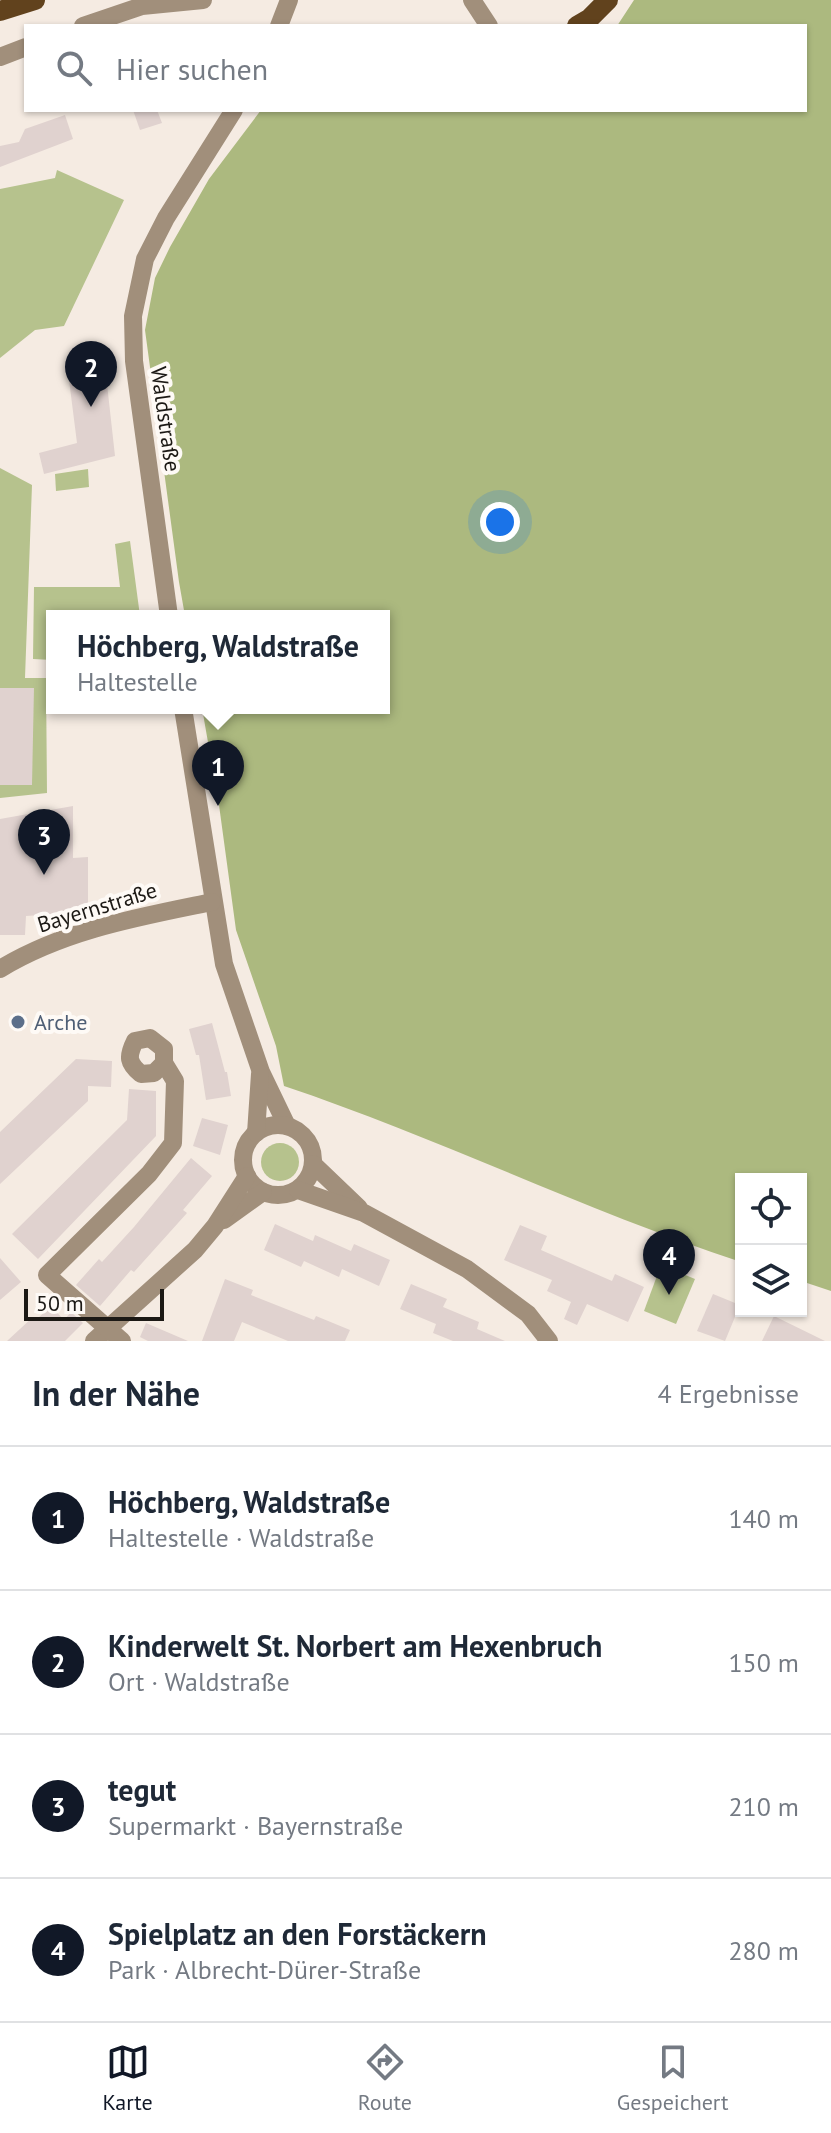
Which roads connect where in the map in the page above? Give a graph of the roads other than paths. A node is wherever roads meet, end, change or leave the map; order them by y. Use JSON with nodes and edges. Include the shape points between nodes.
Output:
{"nodes":[{"id":1,"x":35,"y":0,"type":"edge"},
{"id":2,"x":203,"y":0,"type":"edge"},
{"id":3,"x":289,"y":0,"type":"edge"},
{"id":4,"x":472,"y":0,"type":"edge"},
{"id":5,"x":588,"y":0,"type":"edge"},
{"id":6,"x":608,"y":0,"type":"edge"},
{"id":7,"x":0,"y":11,"type":"edge"},
{"id":8,"x":280,"y":23,"type":"edge"},
{"id":9,"x":89,"y":24,"type":"edge"},
{"id":10,"x":488,"y":24,"type":"edge"},
{"id":11,"x":575,"y":24,"type":"edge"},
{"id":12,"x":578,"y":24,"type":"edge"},
{"id":13,"x":24,"y":48,"type":"edge"},
{"id":14,"x":0,"y":57,"type":"edge"},
{"id":15,"x":233,"y":112,"type":"edge"},
{"id":16,"x":168,"y":610,"type":"edge"},
{"id":17,"x":184,"y":714,"type":"edge"},
{"id":18,"x":212,"y":902,"type":"junction"},
{"id":19,"x":3,"y":964,"type":"edge"},
{"id":20,"x":164,"y":1063,"type":"dead end"},
{"id":21,"x":261,"y":1072,"type":"junction"},
{"id":22,"x":287,"y":1126,"type":"junction"},
{"id":23,"x":256,"y":1133,"type":"junction"},
{"id":24,"x":313,"y":1164,"type":"junction"},
{"id":25,"x":247,"y":1176,"type":"junction"},
{"id":26,"x":298,"y":1190,"type":"junction"},
{"id":27,"x":263,"y":1192,"type":"junction"},
{"id":28,"x":364,"y":1213,"type":"junction"},
{"id":29,"x":215,"y":1226,"type":"junction"},
{"id":30,"x":108,"y":1337,"type":"edge"},
{"id":31,"x":549,"y":1341,"type":"edge"}],
"edges":[{"from":1,"to":7,"type":"main road"},
{"from":2,"to":9,"type":"street","via":[[142,6]]},
{"from":3,"to":8,"type":"street"},
{"from":4,"to":10,"type":"street"},
{"from":5,"to":11,"type":"main road"},
{"from":6,"to":12,"type":"main road"},
{"from":13,"to":14,"type":"street"},
{"from":15,"to":16,"type":"street","name":"Waldstraße","via":[[145,259],[133,316],[134,361]]},
{"from":17,"to":18,"type":"street"},
{"from":18,"to":19,"type":"street","name":"Bayernstraße","via":[[125,919]]},
{"from":18,"to":21,"type":"street","via":[[224,964]]},
{"from":20,"to":30,"type":"street","via":[[175,1081],[173,1143],[149,1174],[47,1275]]},
{"from":21,"to":22,"type":"street"},
{"from":21,"to":23,"type":"street"},
{"from":22,"to":23,"type":"street"},
{"from":22,"to":24,"type":"street","via":[[306,1138]]},
{"from":23,"to":25,"type":"street","via":[[244,1152]]},
{"from":24,"to":26,"type":"street"},
{"from":24,"to":28,"type":"street"},
{"from":25,"to":27,"type":"street"},
{"from":25,"to":29,"type":"street"},
{"from":26,"to":27,"type":"street","via":[[287,1195]]},
{"from":26,"to":28,"type":"street"},
{"from":27,"to":29,"type":"street"},
{"from":28,"to":31,"type":"street","via":[[467,1269],[528,1314]]},
{"from":29,"to":30,"type":"street"}]}
